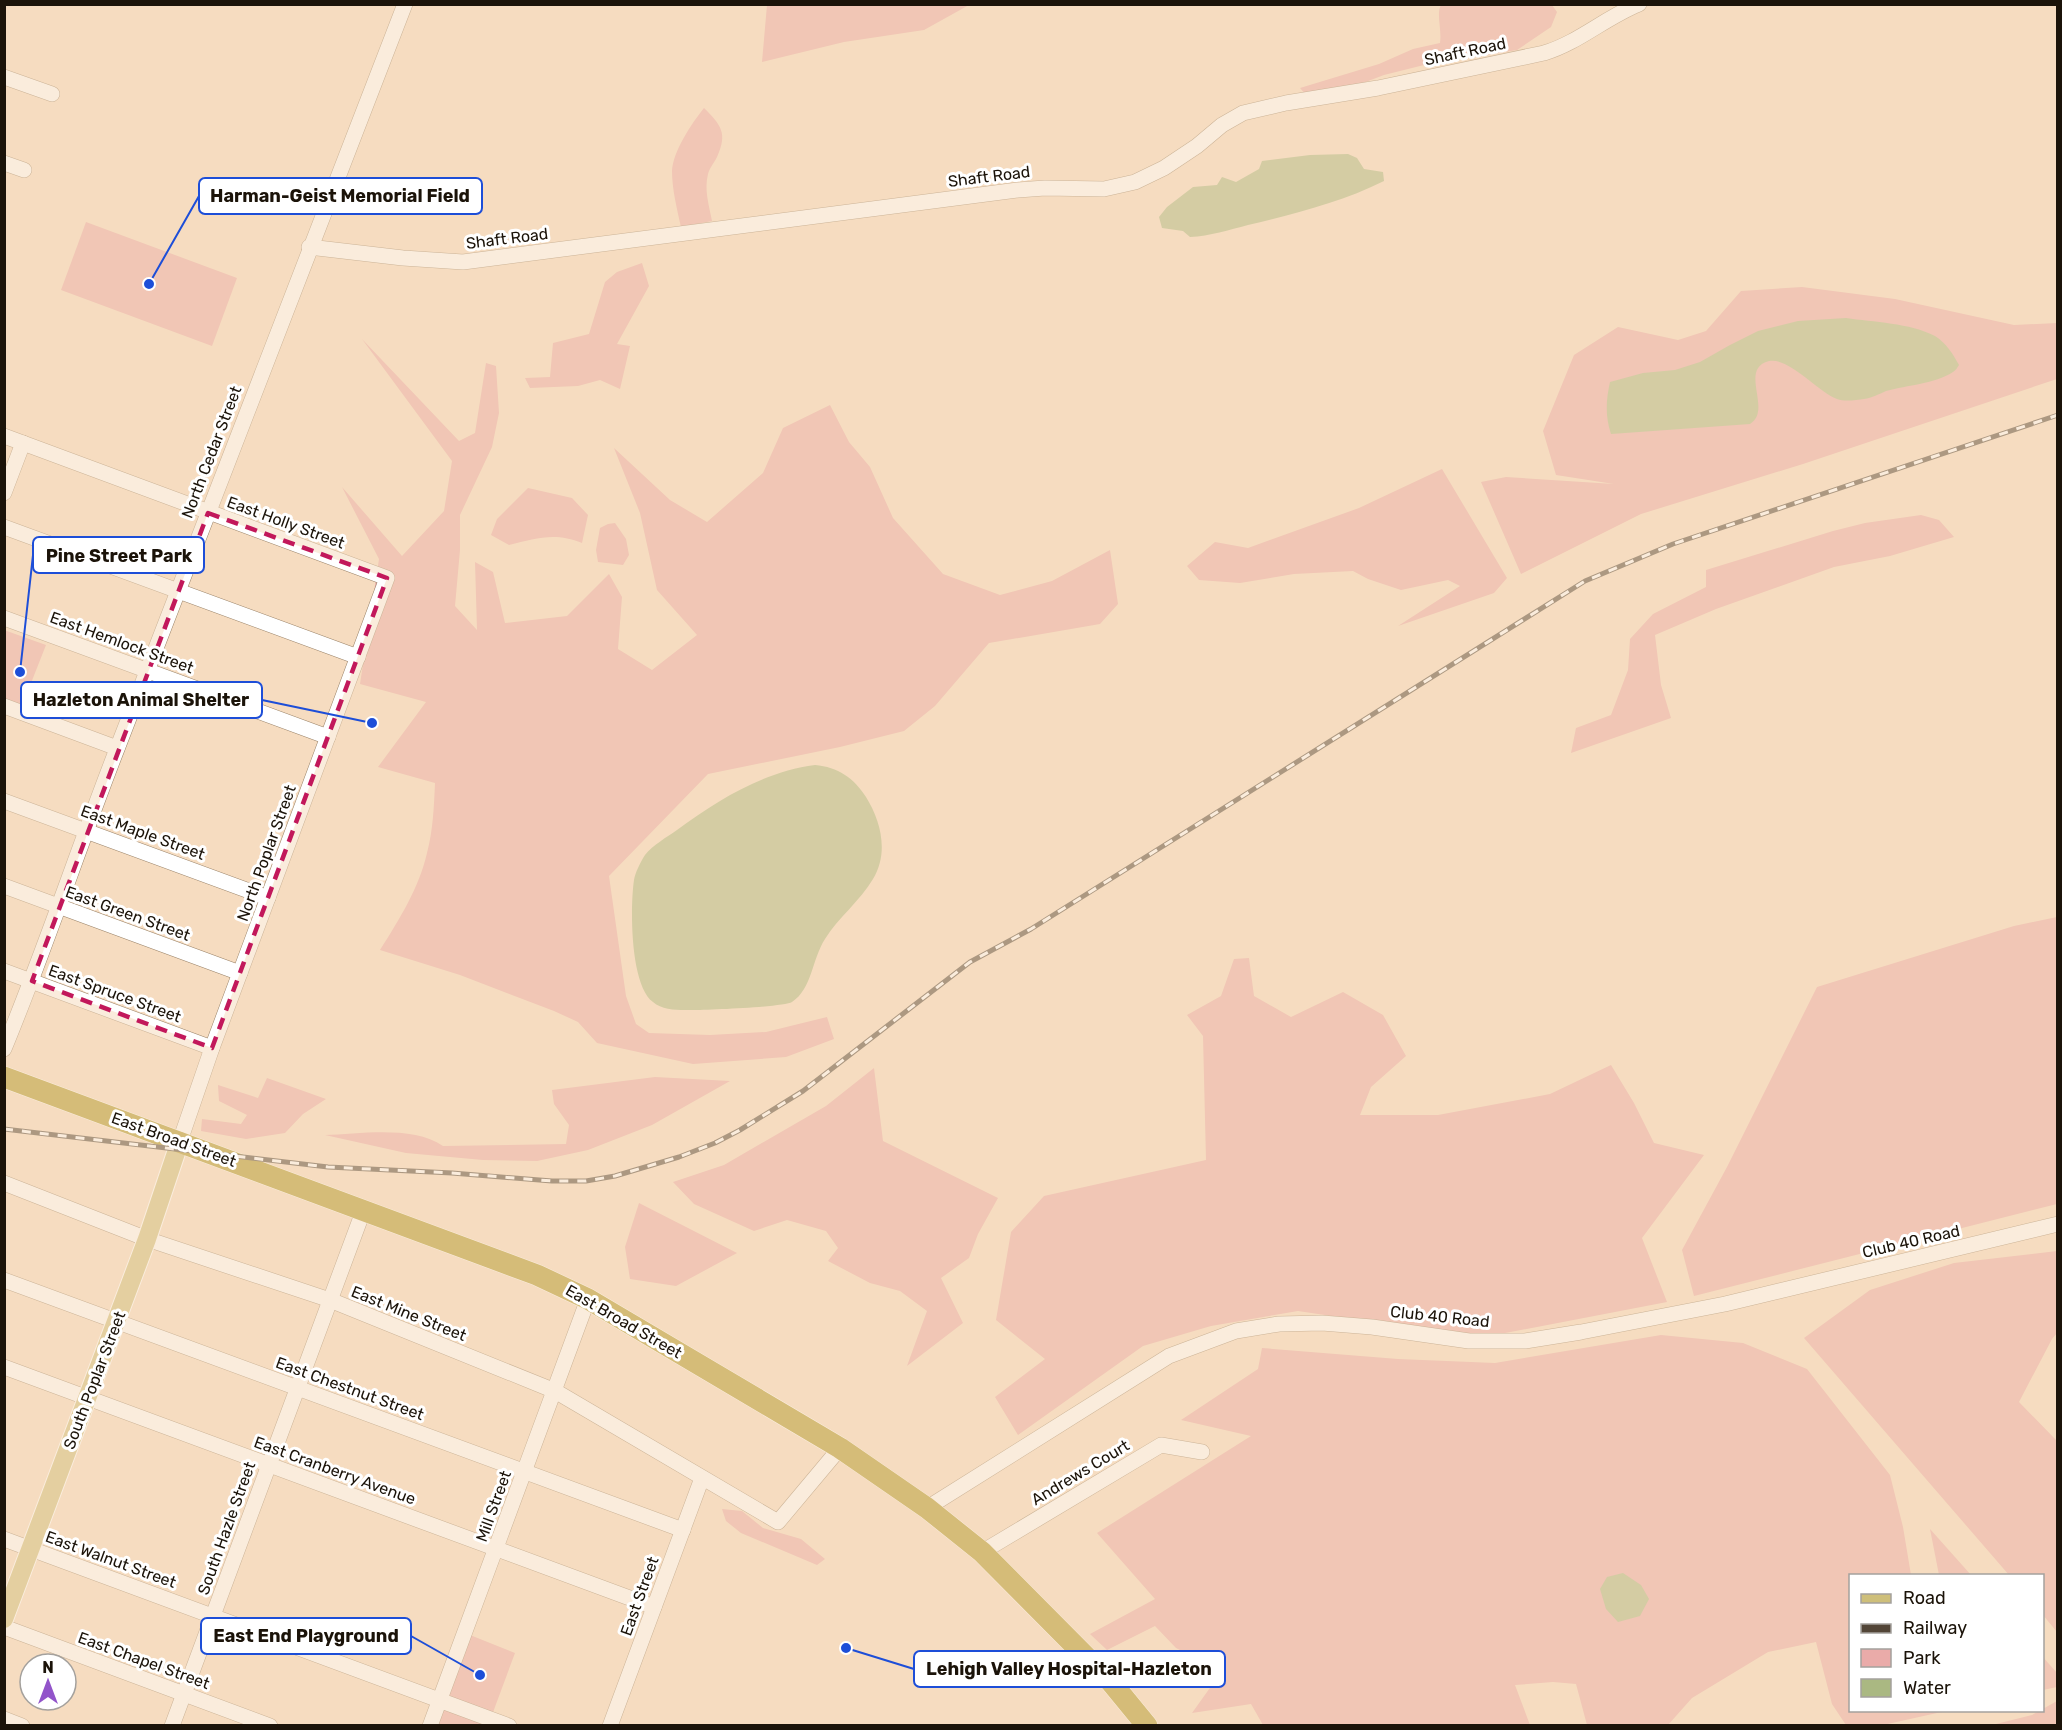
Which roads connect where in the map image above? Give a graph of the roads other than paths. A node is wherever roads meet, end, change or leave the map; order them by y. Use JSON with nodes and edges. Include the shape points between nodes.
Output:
{"nodes":[{"id":1,"x":405,"y":4,"type":"edge"},
{"id":2,"x":1639,"y":4,"type":"edge"},
{"id":3,"x":4,"y":77,"type":"edge"},
{"id":4,"x":52,"y":94,"type":"dead end"},
{"id":5,"x":4,"y":163,"type":"edge"},
{"id":6,"x":24,"y":170,"type":"dead end"},
{"id":7,"x":309,"y":247,"type":"junction"},
{"id":8,"x":4,"y":436,"type":"edge"},
{"id":9,"x":23,"y":443,"type":"junction"},
{"id":10,"x":4,"y":493,"type":"edge"},
{"id":11,"x":208,"y":513,"type":"junction"},
{"id":12,"x":4,"y":527,"type":"edge"},
{"id":13,"x":387,"y":578,"type":"joint"},
{"id":14,"x":177,"y":590,"type":"junction"},
{"id":15,"x":4,"y":618,"type":"edge"},
{"id":16,"x":358,"y":657,"type":"junction"},
{"id":17,"x":148,"y":671,"type":"junction"},
{"id":18,"x":4,"y":706,"type":"edge"},
{"id":19,"x":328,"y":737,"type":"junction"},
{"id":20,"x":117,"y":748,"type":"junction"},
{"id":21,"x":4,"y":801,"type":"edge"},
{"id":22,"x":86,"y":831,"type":"junction"},
{"id":23,"x":4,"y":886,"type":"edge"},
{"id":24,"x":268,"y":898,"type":"junction"},
{"id":25,"x":60,"y":907,"type":"junction"},
{"id":26,"x":4,"y":971,"type":"edge"},
{"id":27,"x":240,"y":973,"type":"junction"},
{"id":28,"x":32,"y":981,"type":"junction"},
{"id":29,"x":212,"y":1048,"type":"junction"},
{"id":30,"x":4,"y":1049,"type":"edge"},
{"id":31,"x":4,"y":1077,"type":"edge"},
{"id":32,"x":180,"y":1141,"type":"junction"},
{"id":33,"x":4,"y":1184,"type":"edge"},
{"id":34,"x":364,"y":1209,"type":"junction"},
{"id":35,"x":2058,"y":1224,"type":"edge"},
{"id":36,"x":147,"y":1239,"type":"junction"},
{"id":37,"x":4,"y":1280,"type":"edge"},
{"id":38,"x":588,"y":1299,"type":"junction"},
{"id":39,"x":330,"y":1300,"type":"junction"},
{"id":40,"x":116,"y":1321,"type":"junction"},
{"id":41,"x":4,"y":1366,"type":"edge"},
{"id":42,"x":297,"y":1388,"type":"junction"},
{"id":43,"x":555,"y":1392,"type":"junction"},
{"id":44,"x":87,"y":1398,"type":"junction"},
{"id":45,"x":840,"y":1448,"type":"junction"},
{"id":46,"x":1202,"y":1452,"type":"dead end"},
{"id":47,"x":269,"y":1465,"type":"junction"},
{"id":48,"x":525,"y":1472,"type":"junction"},
{"id":49,"x":702,"y":1478,"type":"junction"},
{"id":50,"x":927,"y":1508,"type":"junction"},
{"id":51,"x":683,"y":1530,"type":"junction"},
{"id":52,"x":4,"y":1539,"type":"edge"},
{"id":53,"x":31,"y":1549,"type":"junction"},
{"id":54,"x":496,"y":1549,"type":"junction"},
{"id":55,"x":982,"y":1552,"type":"junction"},
{"id":56,"x":654,"y":1607,"type":"junction"},
{"id":57,"x":213,"y":1616,"type":"junction"},
{"id":58,"x":4,"y":1619,"type":"edge"},
{"id":59,"x":4,"y":1627,"type":"edge"},
{"id":60,"x":184,"y":1694,"type":"junction"},
{"id":61,"x":440,"y":1700,"type":"junction"},
{"id":62,"x":4,"y":1719,"type":"edge"},
{"id":63,"x":22,"y":1725,"type":"edge"},
{"id":64,"x":172,"y":1725,"type":"edge"},
{"id":65,"x":270,"y":1725,"type":"edge"},
{"id":66,"x":430,"y":1725,"type":"edge"},
{"id":67,"x":509,"y":1725,"type":"edge"},
{"id":68,"x":610,"y":1725,"type":"edge"},
{"id":69,"x":1147,"y":1725,"type":"edge"}],
"edges":[{"from":1,"to":7,"type":"street","name":"North Cedar Street"},
{"from":2,"to":7,"type":"street","name":"Shaft Road","via":[[1561,48],[1544,53],[1243,113],[1164,168],[1135,182],[1104,189],[1018,190],[463,262]]},
{"from":3,"to":4,"type":"street"},
{"from":5,"to":6,"type":"street"},
{"from":7,"to":11,"type":"street","name":"North Cedar Street"},
{"from":8,"to":9,"type":"street","name":"East Holly Street"},
{"from":9,"to":10,"type":"street"},
{"from":9,"to":11,"type":"street","name":"East Holly Street"},
{"from":11,"to":13,"type":"street","name":"East Holly Street"},
{"from":11,"to":14,"type":"street","name":"North Cedar Street"},
{"from":12,"to":14,"type":"street"},
{"from":13,"to":16,"type":"street","name":"North Poplar Street"},
{"from":14,"to":16,"type":"street"},
{"from":14,"to":17,"type":"street","name":"North Cedar Street"},
{"from":15,"to":17,"type":"street","name":"East Hemlock Street"},
{"from":16,"to":19,"type":"street","name":"North Poplar Street"},
{"from":17,"to":19,"type":"street","name":"East Hemlock Street"},
{"from":17,"to":20,"type":"street","name":"North Cedar Street"},
{"from":18,"to":20,"type":"street"},
{"from":19,"to":24,"type":"street","name":"North Poplar Street"},
{"from":20,"to":22,"type":"street","name":"North Cedar Street"},
{"from":21,"to":22,"type":"street","name":"East Maple Street"},
{"from":22,"to":24,"type":"street","name":"East Maple Street"},
{"from":22,"to":25,"type":"street","name":"North Cedar Street"},
{"from":23,"to":25,"type":"street","name":"East Green Street"},
{"from":24,"to":27,"type":"street","name":"North Poplar Street"},
{"from":25,"to":27,"type":"street","name":"East Green Street"},
{"from":25,"to":28,"type":"street","name":"North Cedar Street"},
{"from":26,"to":28,"type":"street","name":"East Spruce Street"},
{"from":27,"to":29,"type":"street","name":"North Poplar Street"},
{"from":28,"to":29,"type":"street","name":"East Spruce Street"},
{"from":28,"to":30,"type":"street","name":"North Cedar Street"},
{"from":29,"to":32,"type":"street","name":"North Poplar Street"},
{"from":31,"to":32,"type":"highway","name":"East Broad Street"},
{"from":32,"to":34,"type":"highway","name":"East Broad Street"},
{"from":32,"to":36,"type":"main road","name":"South Poplar Street"},
{"from":33,"to":36,"type":"street","name":"East Mine Street"},
{"from":34,"to":38,"type":"highway","name":"East Broad Street","via":[[550,1280]]},
{"from":34,"to":39,"type":"street","name":"South Hazle Street"},
{"from":35,"to":50,"type":"street","name":"Club 40 Road","via":[[1725,1304],[1525,1341],[1469,1341],[1322,1323],[1236,1331],[1169,1356]]},
{"from":36,"to":39,"type":"street","name":"East Mine Street"},
{"from":36,"to":40,"type":"main road","name":"South Poplar Street"},
{"from":37,"to":40,"type":"street","name":"East Chestnut Street"},
{"from":38,"to":43,"type":"street","name":"Mill Street"},
{"from":38,"to":45,"type":"highway","name":"East Broad Street"},
{"from":39,"to":42,"type":"street","name":"South Hazle Street"},
{"from":39,"to":43,"type":"street","name":"East Mine Street"},
{"from":40,"to":42,"type":"street","name":"East Chestnut Street"},
{"from":40,"to":44,"type":"main road","name":"South Poplar Street"},
{"from":41,"to":44,"type":"street","name":"East Cranberry Avenue"},
{"from":42,"to":47,"type":"street","name":"South Hazle Street"},
{"from":42,"to":48,"type":"street","name":"East Chestnut Street"},
{"from":43,"to":48,"type":"street","name":"Mill Street"},
{"from":43,"to":49,"type":"street","name":"East Mine Street"},
{"from":44,"to":47,"type":"street","name":"East Cranberry Avenue"},
{"from":44,"to":53,"type":"main road","name":"South Poplar Street"},
{"from":45,"to":49,"type":"street","name":"East Mine Street","via":[[778,1522]]},
{"from":45,"to":50,"type":"highway","name":"East Broad Street"},
{"from":46,"to":55,"type":"street","name":"Andrews Court","via":[[1161,1445]]},
{"from":47,"to":54,"type":"street","name":"East Cranberry Avenue"},
{"from":47,"to":57,"type":"street","name":"South Hazle Street"},
{"from":48,"to":51,"type":"street","name":"East Chestnut Street"},
{"from":48,"to":54,"type":"street","name":"Mill Street"},
{"from":49,"to":51,"type":"street","name":"East Street"},
{"from":50,"to":55,"type":"highway","name":"East Broad Street"},
{"from":51,"to":56,"type":"street","name":"East Street"},
{"from":52,"to":53,"type":"street","name":"East Walnut Street"},
{"from":53,"to":57,"type":"street","name":"East Walnut Street"},
{"from":53,"to":58,"type":"main road","name":"South Poplar Street"},
{"from":54,"to":56,"type":"street","name":"East Cranberry Avenue"},
{"from":54,"to":61,"type":"street","name":"Mill Street"},
{"from":55,"to":69,"type":"highway","name":"East Broad Street","via":[[1111,1682]]},
{"from":56,"to":68,"type":"street","name":"East Street"},
{"from":57,"to":60,"type":"street","name":"South Hazle Street"},
{"from":57,"to":61,"type":"street","name":"East Walnut Street"},
{"from":59,"to":60,"type":"street","name":"East Chapel Street"},
{"from":60,"to":64,"type":"street","name":"South Hazle Street"},
{"from":60,"to":65,"type":"street","name":"East Chapel Street"},
{"from":61,"to":66,"type":"street","name":"Mill Street"},
{"from":61,"to":67,"type":"street","name":"East Walnut Street"},
{"from":62,"to":63,"type":"street"}]}
